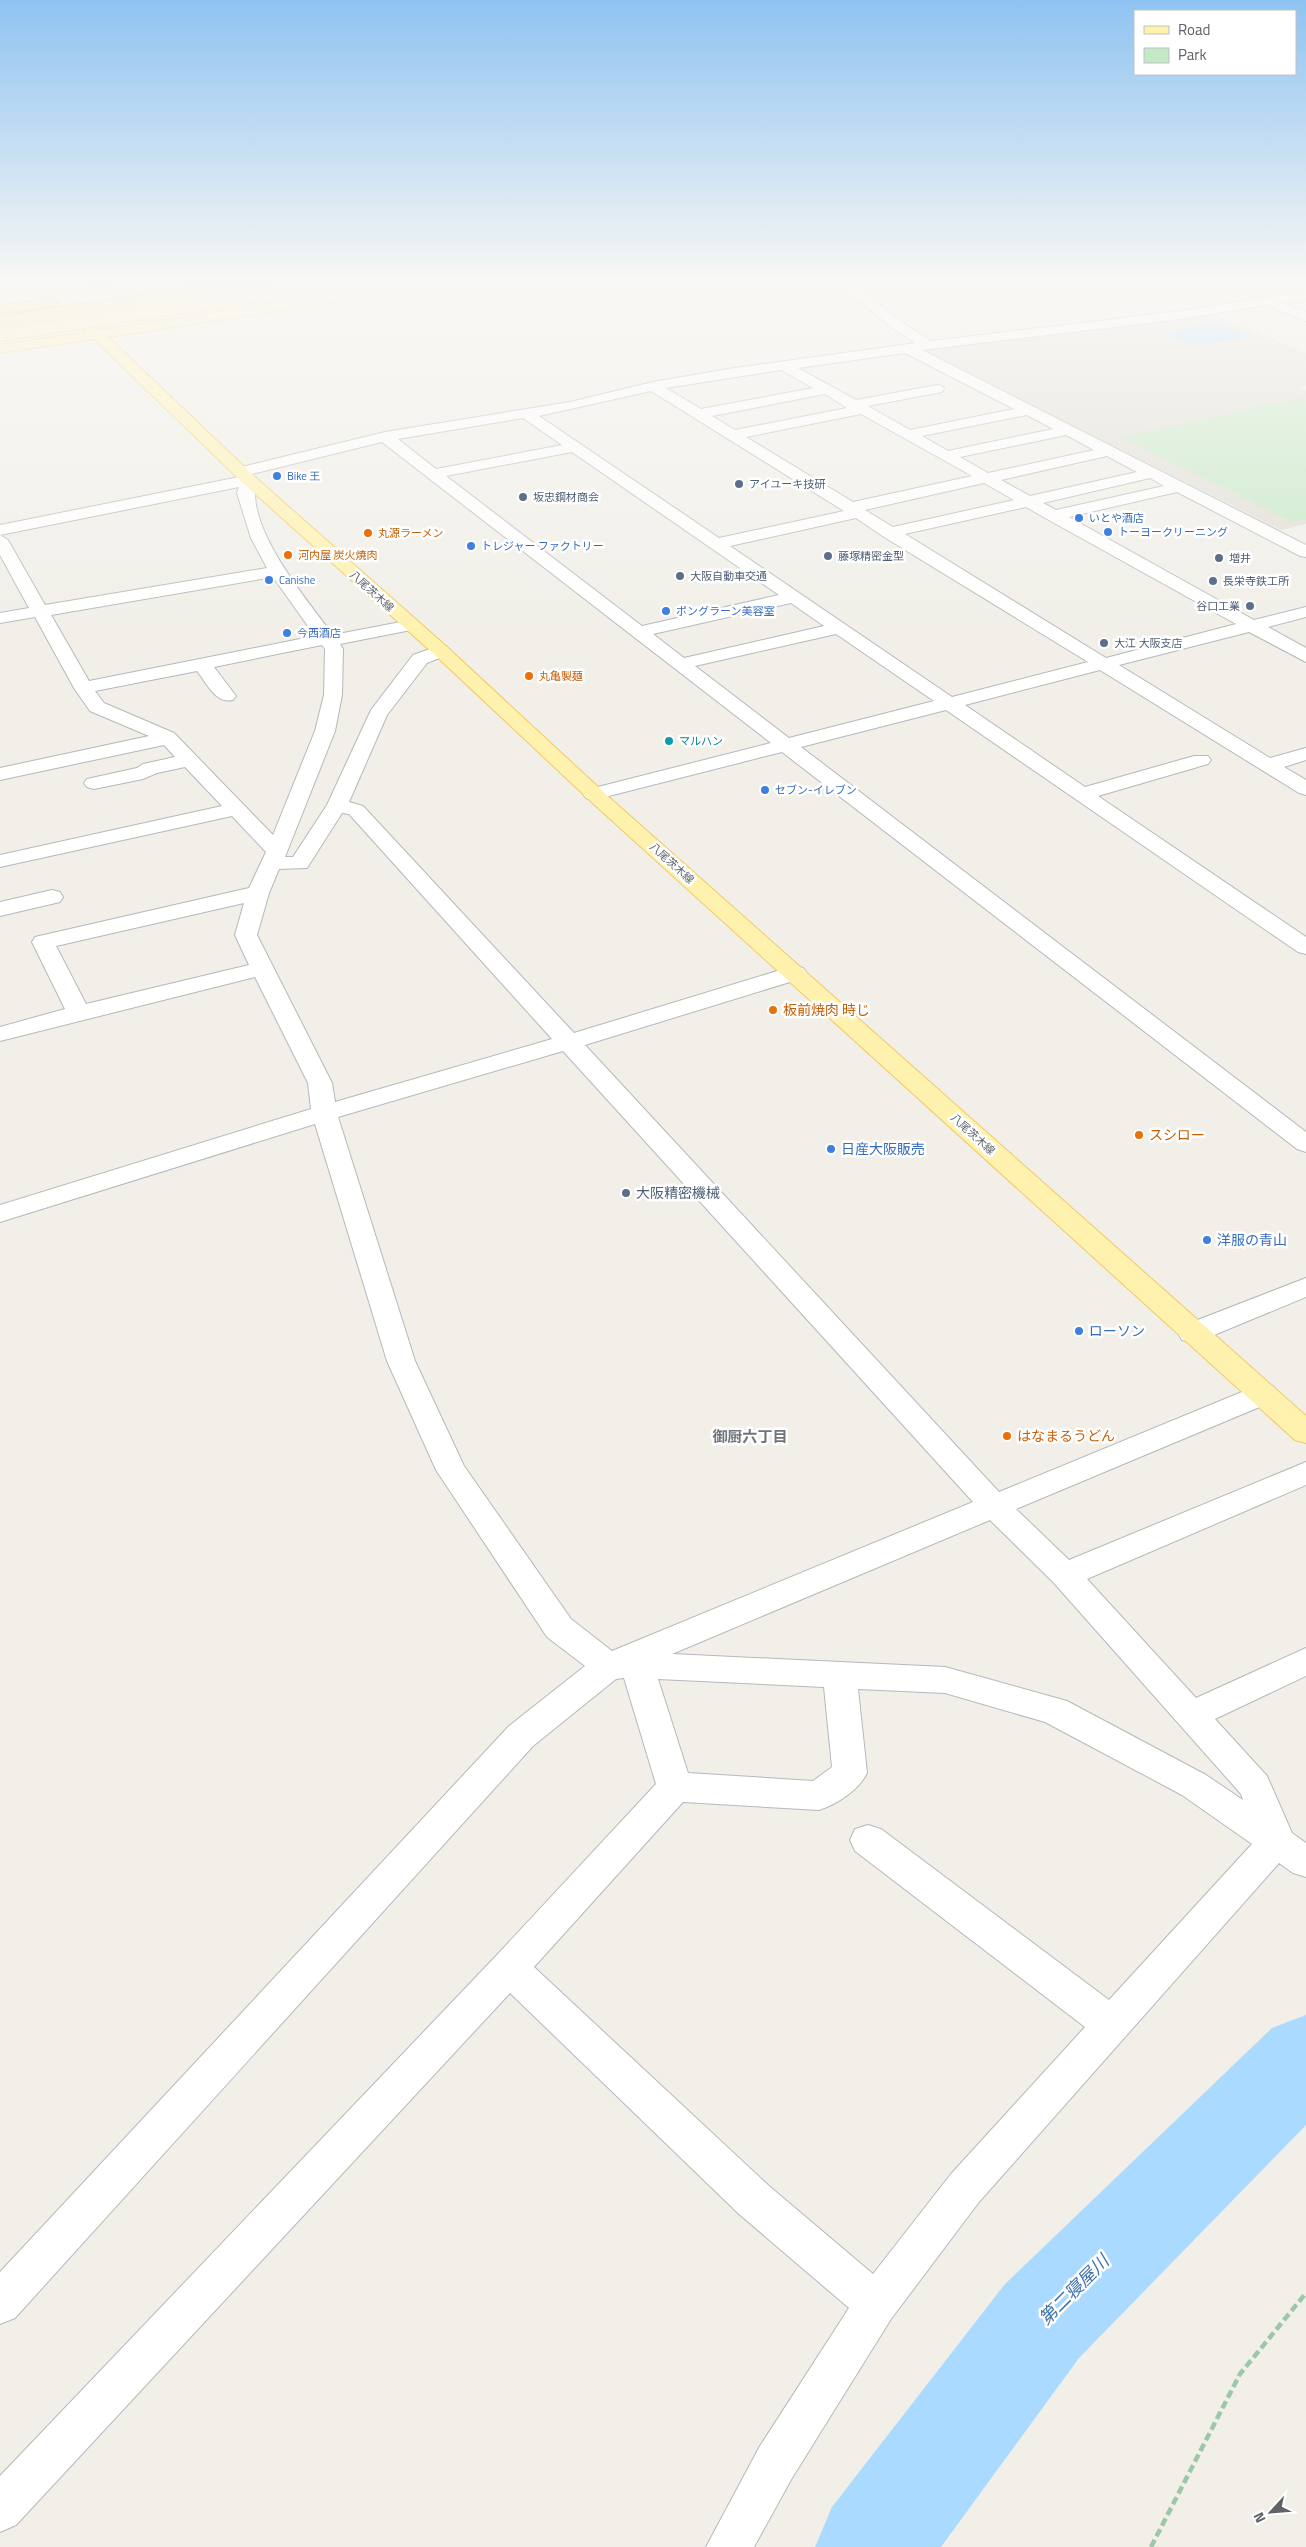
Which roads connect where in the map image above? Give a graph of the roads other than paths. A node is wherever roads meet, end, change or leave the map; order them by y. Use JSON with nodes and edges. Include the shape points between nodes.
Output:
{"nodes":[{"id":1,"x":167,"y":402,"type":"edge"},
{"id":2,"x":587,"y":402,"type":"edge"},
{"id":3,"x":679,"y":402,"type":"edge"},
{"id":4,"x":762,"y":402,"type":"edge"},
{"id":5,"x":845,"y":402,"type":"edge"},
{"id":6,"x":893,"y":402,"type":"edge"},
{"id":7,"x":1014,"y":402,"type":"edge"},
{"id":8,"x":1030,"y":410,"type":"junction"},
{"id":9,"x":862,"y":411,"type":"junction"},
{"id":10,"x":901,"y":412,"type":"dead end"},
{"id":11,"x":525,"y":413,"type":"junction"},
{"id":12,"x":698,"y":414,"type":"junction"},
{"id":13,"x":1069,"y":430,"type":"junction"},
{"id":14,"x":732,"y":435,"type":"junction"},
{"id":15,"x":906,"y":435,"type":"junction"},
{"id":16,"x":385,"y":437,"type":"junction"},
{"id":17,"x":574,"y":447,"type":"junction"},
{"id":18,"x":1109,"y":451,"type":"junction"},
{"id":19,"x":944,"y":456,"type":"junction"},
{"id":20,"x":1153,"y":473,"type":"junction"},
{"id":21,"x":434,"y":474,"type":"junction"},
{"id":22,"x":244,"y":476,"type":"junction"},
{"id":23,"x":985,"y":478,"type":"junction"},
{"id":24,"x":1180,"y":487,"type":"junction"},
{"id":25,"x":1026,"y":501,"type":"junction"},
{"id":26,"x":854,"y":511,"type":"junction"},
{"id":27,"x":1053,"y":516,"type":"junction"},
{"id":28,"x":0,"y":530,"type":"edge"},
{"id":29,"x":890,"y":533,"type":"junction"},
{"id":30,"x":0,"y":540,"type":"edge"},
{"id":31,"x":716,"y":544,"type":"junction"},
{"id":32,"x":1306,"y":552,"type":"edge"},
{"id":33,"x":276,"y":571,"type":"junction"},
{"id":34,"x":793,"y":597,"type":"junction"},
{"id":35,"x":40,"y":610,"type":"junction"},
{"id":36,"x":1306,"y":612,"type":"edge"},
{"id":37,"x":0,"y":618,"type":"edge"},
{"id":38,"x":411,"y":625,"type":"junction"},
{"id":39,"x":1253,"y":626,"type":"junction"},
{"id":40,"x":838,"y":628,"type":"junction"},
{"id":41,"x":639,"y":632,"type":"junction"},
{"id":42,"x":327,"y":640,"type":"junction"},
{"id":43,"x":441,"y":651,"type":"junction"},
{"id":44,"x":1306,"y":656,"type":"edge"},
{"id":45,"x":202,"y":664,"type":"junction"},
{"id":46,"x":680,"y":664,"type":"junction"},
{"id":47,"x":1102,"y":664,"type":"junction"},
{"id":48,"x":83,"y":688,"type":"junction"},
{"id":49,"x":226,"y":696,"type":"dead end"},
{"id":50,"x":948,"y":704,"type":"junction"},
{"id":51,"x":168,"y":738,"type":"junction"},
{"id":52,"x":784,"y":745,"type":"junction"},
{"id":53,"x":1306,"y":754,"type":"edge"},
{"id":54,"x":189,"y":760,"type":"junction"},
{"id":55,"x":1201,"y":760,"type":"dead end"},
{"id":56,"x":1267,"y":765,"type":"junction"},
{"id":57,"x":0,"y":774,"type":"edge"},
{"id":58,"x":94,"y":783,"type":"dead end"},
{"id":59,"x":1306,"y":789,"type":"edge"},
{"id":60,"x":593,"y":794,"type":"junction"},
{"id":61,"x":1081,"y":794,"type":"junction"},
{"id":62,"x":337,"y":805,"type":"junction"},
{"id":63,"x":237,"y":809,"type":"junction"},
{"id":64,"x":275,"y":857,"type":"junction"},
{"id":65,"x":0,"y":861,"type":"edge"},
{"id":66,"x":258,"y":893,"type":"junction"},
{"id":67,"x":52,"y":897,"type":"dead end"},
{"id":68,"x":0,"y":909,"type":"edge"},
{"id":69,"x":1306,"y":947,"type":"edge"},
{"id":70,"x":264,"y":968,"type":"junction"},
{"id":71,"x":795,"y":973,"type":"junction"},
{"id":72,"x":79,"y":1013,"type":"junction"},
{"id":73,"x":0,"y":1034,"type":"edge"},
{"id":74,"x":568,"y":1042,"type":"junction"},
{"id":75,"x":324,"y":1113,"type":"junction"},
{"id":76,"x":1306,"y":1144,"type":"edge"},
{"id":77,"x":0,"y":1214,"type":"edge"},
{"id":78,"x":1306,"y":1287,"type":"edge"},
{"id":79,"x":1192,"y":1333,"type":"junction"},
{"id":80,"x":1264,"y":1394,"type":"junction"},
{"id":81,"x":1306,"y":1433,"type":"edge"},
{"id":82,"x":1306,"y":1473,"type":"edge"},
{"id":83,"x":995,"y":1507,"type":"junction"},
{"id":84,"x":1065,"y":1576,"type":"junction"},
{"id":85,"x":1306,"y":1661,"type":"edge"},
{"id":86,"x":623,"y":1665,"type":"junction"},
{"id":87,"x":840,"y":1675,"type":"junction"},
{"id":88,"x":1191,"y":1715,"type":"junction"},
{"id":89,"x":675,"y":1786,"type":"junction"},
{"id":90,"x":868,"y":1840,"type":"dead end"},
{"id":91,"x":1292,"y":1852,"type":"edge"},
{"id":92,"x":509,"y":1968,"type":"junction"},
{"id":93,"x":1112,"y":2025,"type":"junction"},
{"id":94,"x":0,"y":2303,"type":"edge"},
{"id":95,"x":876,"y":2304,"type":"junction"},
{"id":96,"x":0,"y":2509,"type":"edge"},
{"id":97,"x":729,"y":2547,"type":"edge"}],
"edges":[{"from":1,"to":22,"type":"main road","name":"八尾茨木線"},
{"from":2,"to":11,"type":"street"},
{"from":3,"to":12,"type":"street"},
{"from":4,"to":12,"type":"street"},
{"from":5,"to":9,"type":"street"},
{"from":6,"to":9,"type":"street"},
{"from":7,"to":8,"type":"street"},
{"from":8,"to":13,"type":"street"},
{"from":8,"to":15,"type":"street"},
{"from":9,"to":10,"type":"street"},
{"from":9,"to":14,"type":"street"},
{"from":9,"to":15,"type":"street"},
{"from":11,"to":16,"type":"street"},
{"from":11,"to":17,"type":"street"},
{"from":12,"to":14,"type":"street"},
{"from":13,"to":18,"type":"street"},
{"from":13,"to":19,"type":"street"},
{"from":14,"to":26,"type":"street"},
{"from":15,"to":19,"type":"street"},
{"from":16,"to":21,"type":"street"},
{"from":16,"to":22,"type":"street"},
{"from":17,"to":21,"type":"street"},
{"from":17,"to":31,"type":"street"},
{"from":18,"to":20,"type":"street"},
{"from":18,"to":23,"type":"street"},
{"from":19,"to":23,"type":"street"},
{"from":20,"to":24,"type":"street"},
{"from":20,"to":25,"type":"street"},
{"from":21,"to":41,"type":"street"},
{"from":22,"to":28,"type":"street","via":[[78,516]]},
{"from":22,"to":33,"type":"street","via":[[244,493],[259,538]]},
{"from":22,"to":38,"type":"main road","name":"八尾茨木線"},
{"from":23,"to":25,"type":"street"},
{"from":23,"to":26,"type":"street"},
{"from":24,"to":27,"type":"street"},
{"from":24,"to":32,"type":"street"},
{"from":25,"to":27,"type":"street"},
{"from":25,"to":29,"type":"street"},
{"from":26,"to":29,"type":"street"},
{"from":26,"to":31,"type":"street"},
{"from":27,"to":39,"type":"street"},
{"from":29,"to":47,"type":"street"},
{"from":30,"to":35,"type":"street"},
{"from":31,"to":34,"type":"street"},
{"from":33,"to":35,"type":"street"},
{"from":33,"to":42,"type":"street"},
{"from":34,"to":40,"type":"street"},
{"from":34,"to":41,"type":"street"},
{"from":35,"to":37,"type":"street"},
{"from":35,"to":48,"type":"street"},
{"from":36,"to":39,"type":"street"},
{"from":38,"to":42,"type":"street"},
{"from":38,"to":43,"type":"main road","name":"八尾茨木線"},
{"from":39,"to":44,"type":"street"},
{"from":39,"to":47,"type":"street"},
{"from":40,"to":46,"type":"street"},
{"from":40,"to":50,"type":"street"},
{"from":41,"to":46,"type":"street"},
{"from":42,"to":45,"type":"street"},
{"from":42,"to":64,"type":"street","via":[[334,649],[333,695],[325,731]]},
{"from":43,"to":60,"type":"main road","name":"八尾茨木線"},
{"from":43,"to":62,"type":"street","via":[[420,659],[378,714]]},
{"from":45,"to":48,"type":"street"},
{"from":45,"to":49,"type":"street"},
{"from":46,"to":52,"type":"street"},
{"from":47,"to":50,"type":"street"},
{"from":47,"to":56,"type":"street"},
{"from":48,"to":51,"type":"street","via":[[97,707]]},
{"from":50,"to":52,"type":"street"},
{"from":50,"to":61,"type":"street"},
{"from":51,"to":54,"type":"street"},
{"from":51,"to":57,"type":"street"},
{"from":52,"to":60,"type":"street"},
{"from":52,"to":76,"type":"street"},
{"from":53,"to":56,"type":"street"},
{"from":54,"to":58,"type":"street","via":[[150,768],[143,774]]},
{"from":54,"to":63,"type":"street"},
{"from":55,"to":61,"type":"street"},
{"from":56,"to":59,"type":"street"},
{"from":60,"to":71,"type":"main road","name":"八尾茨木線"},
{"from":61,"to":69,"type":"street"},
{"from":62,"to":64,"type":"street","via":[[299,863]]},
{"from":62,"to":74,"type":"street","via":[[356,810]]},
{"from":63,"to":64,"type":"street"},
{"from":63,"to":65,"type":"street"},
{"from":64,"to":66,"type":"street"},
{"from":66,"to":70,"type":"street","via":[[246,935]]},
{"from":66,"to":72,"type":"street","via":[[42,942]]},
{"from":67,"to":68,"type":"street"},
{"from":70,"to":72,"type":"street"},
{"from":70,"to":75,"type":"street","via":[[320,1083]]},
{"from":71,"to":74,"type":"street"},
{"from":71,"to":79,"type":"main road","name":"八尾茨木線"},
{"from":72,"to":73,"type":"street"},
{"from":74,"to":75,"type":"street"},
{"from":74,"to":83,"type":"street"},
{"from":75,"to":77,"type":"street"},
{"from":75,"to":86,"type":"street","via":[[401,1361],[451,1470],[559,1628]]},
{"from":78,"to":79,"type":"street"},
{"from":79,"to":80,"type":"main road","name":"八尾茨木線"},
{"from":80,"to":81,"type":"main road","name":"八尾茨木線"},
{"from":80,"to":83,"type":"street"},
{"from":82,"to":84,"type":"street"},
{"from":83,"to":84,"type":"street"},
{"from":83,"to":86,"type":"street"},
{"from":84,"to":88,"type":"street"},
{"from":85,"to":88,"type":"street"},
{"from":86,"to":87,"type":"street"},
{"from":86,"to":89,"type":"street"},
{"from":86,"to":94,"type":"street","via":[[514,1743]]},
{"from":87,"to":89,"type":"street","via":[[850,1773],[819,1796]]},
{"from":87,"to":91,"type":"street","via":[[945,1680],[1056,1711],[1194,1785]]},
{"from":88,"to":91,"type":"street","via":[[1255,1786]]},
{"from":89,"to":92,"type":"street"},
{"from":90,"to":93,"type":"street"},
{"from":91,"to":93,"type":"street"},
{"from":92,"to":95,"type":"street","via":[[754,2200]]},
{"from":92,"to":96,"type":"street"},
{"from":93,"to":95,"type":"street","via":[[965,2188]]},
{"from":95,"to":97,"type":"street","via":[[776,2462]]}]}
